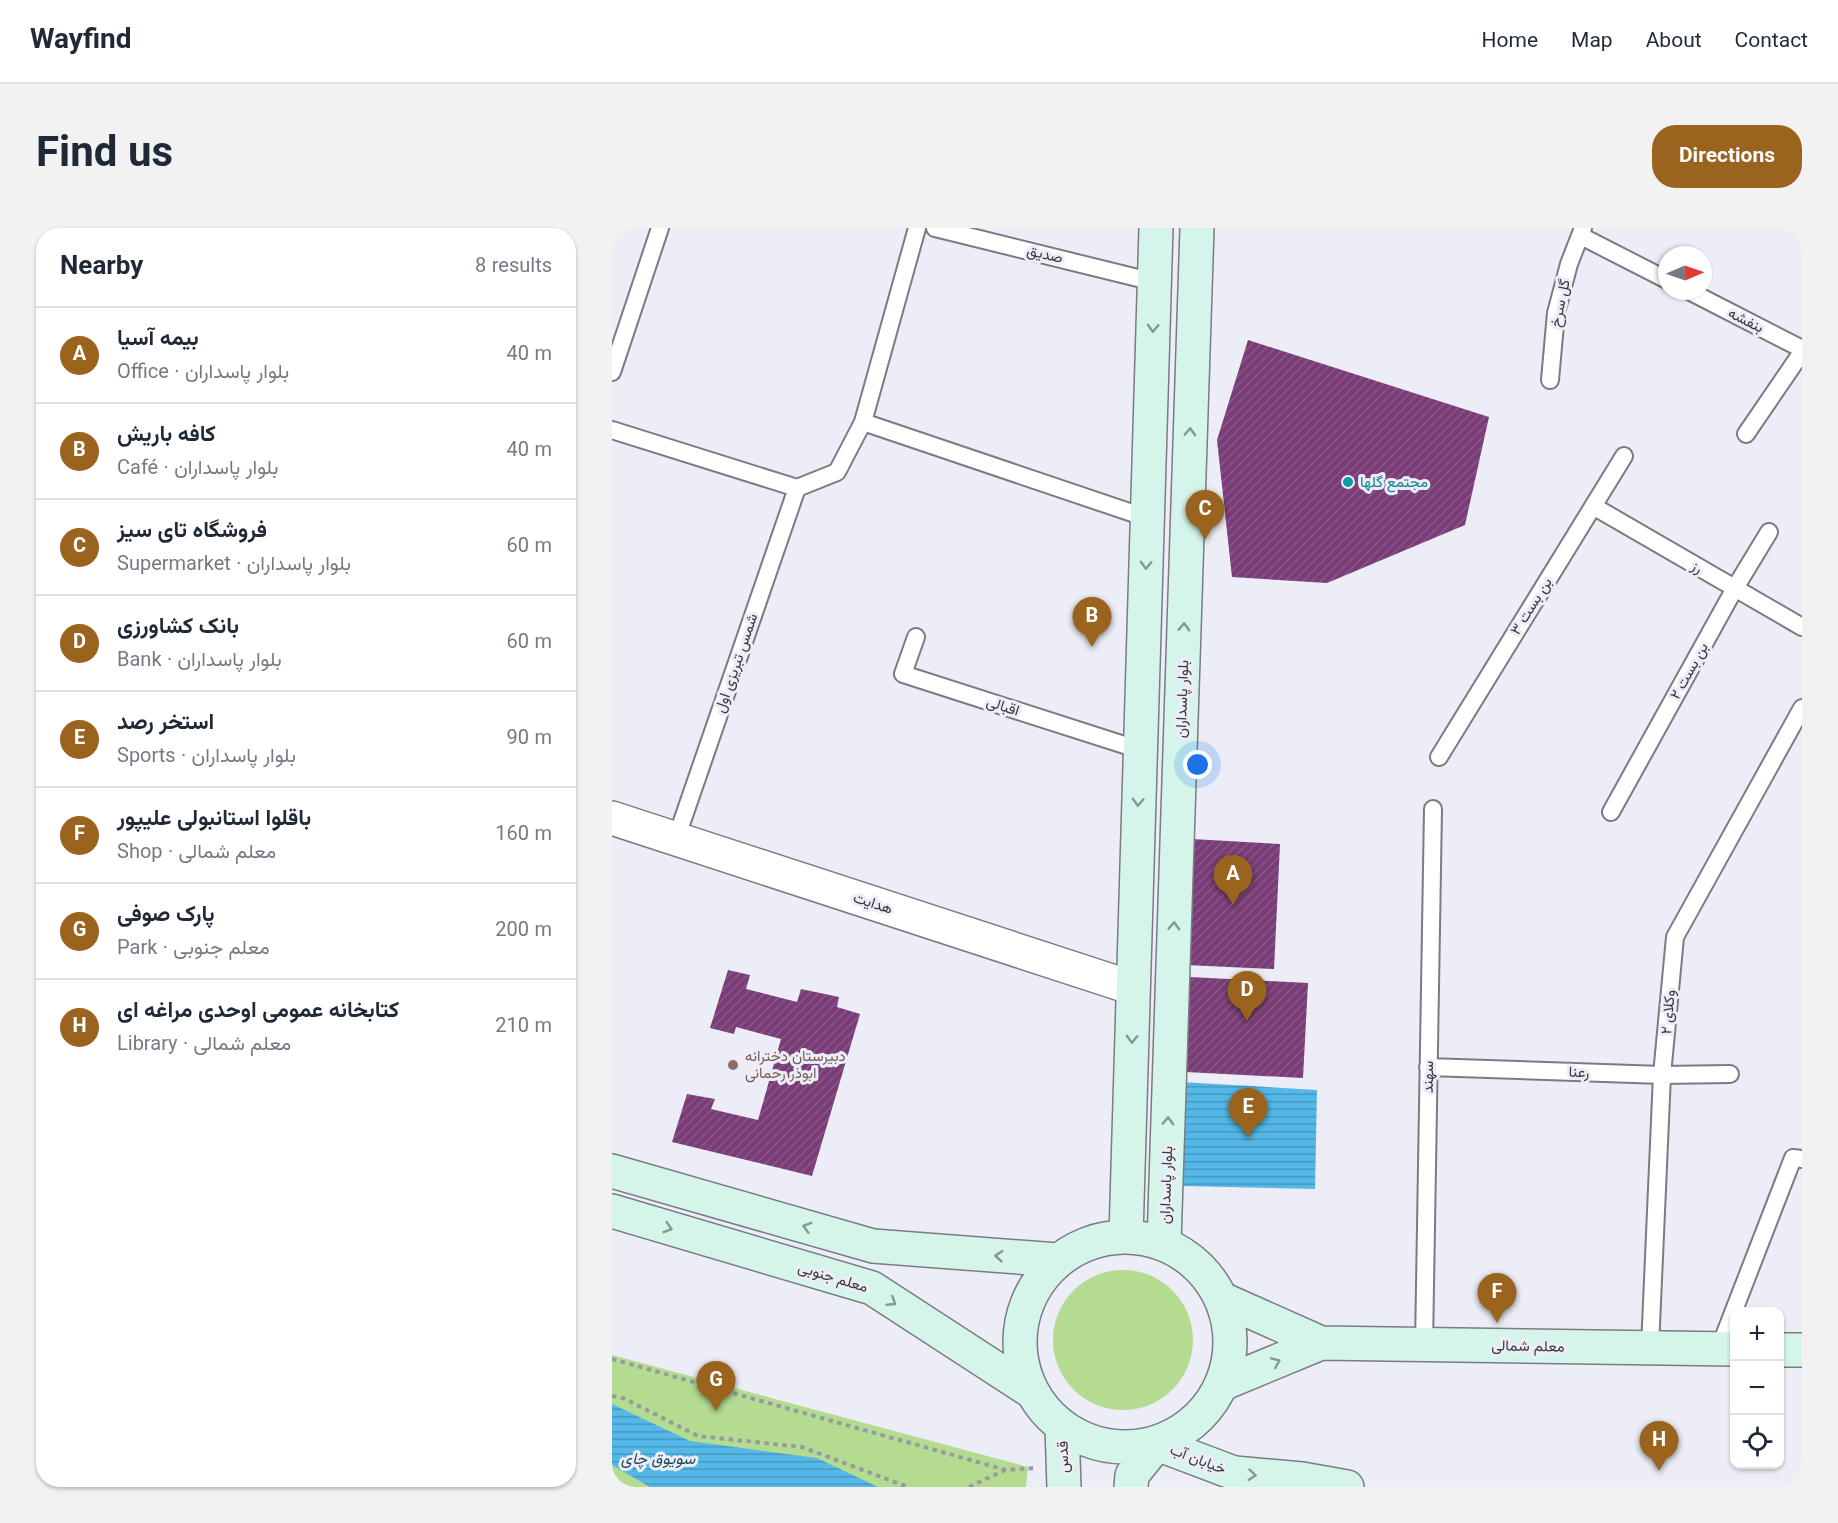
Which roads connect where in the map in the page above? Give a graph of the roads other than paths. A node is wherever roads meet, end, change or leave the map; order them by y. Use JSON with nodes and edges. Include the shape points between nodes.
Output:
{"nodes":[{"id":1,"x":660,"y":228,"type":"edge"},
{"id":2,"x":917,"y":228,"type":"edge"},
{"id":3,"x":935,"y":228,"type":"edge"},
{"id":4,"x":1155,"y":228,"type":"edge"},
{"id":5,"x":1197,"y":228,"type":"edge"},
{"id":6,"x":1582,"y":232,"type":"edge"},
{"id":7,"x":1658,"y":275,"type":"edge"},
{"id":8,"x":1154,"y":282,"type":"junction"},
{"id":9,"x":1706,"y":300,"type":"edge"},
{"id":10,"x":1802,"y":351,"type":"edge"},
{"id":11,"x":612,"y":372,"type":"edge"},
{"id":12,"x":1550,"y":380,"type":"dead end"},
{"id":13,"x":863,"y":422,"type":"junction"},
{"id":14,"x":612,"y":430,"type":"edge"},
{"id":15,"x":1746,"y":434,"type":"dead end"},
{"id":16,"x":1624,"y":456,"type":"dead end"},
{"id":17,"x":796,"y":488,"type":"junction"},
{"id":18,"x":1593,"y":506,"type":"junction"},
{"id":19,"x":1147,"y":518,"type":"junction"},
{"id":20,"x":1769,"y":532,"type":"dead end"},
{"id":21,"x":1735,"y":588,"type":"junction"},
{"id":22,"x":1802,"y":627,"type":"edge"},
{"id":23,"x":916,"y":637,"type":"dead end"},
{"id":24,"x":1802,"y":708,"type":"edge"},
{"id":25,"x":1140,"y":750,"type":"junction"},
{"id":26,"x":1438,"y":757,"type":"dead end"},
{"id":27,"x":1433,"y":809,"type":"dead end"},
{"id":28,"x":1611,"y":812,"type":"dead end"},
{"id":29,"x":612,"y":818,"type":"edge"},
{"id":30,"x":676,"y":839,"type":"junction"},
{"id":31,"x":1133,"y":988,"type":"junction"},
{"id":32,"x":1428,"y":1067,"type":"junction"},
{"id":33,"x":1730,"y":1074,"type":"dead end"},
{"id":34,"x":1662,"y":1075,"type":"junction"},
{"id":35,"x":1802,"y":1159,"type":"edge"},
{"id":36,"x":612,"y":1171,"type":"edge"},
{"id":37,"x":612,"y":1211,"type":"edge"},
{"id":38,"x":1126,"y":1236,"type":"junction"},
{"id":39,"x":1164,"y":1243,"type":"junction"},
{"id":40,"x":1057,"y":1260,"type":"junction"},
{"id":41,"x":1222,"y":1299,"type":"junction"},
{"id":42,"x":1321,"y":1343,"type":"junction"},
{"id":43,"x":1424,"y":1345,"type":"junction"},
{"id":44,"x":1650,"y":1348,"type":"junction"},
{"id":45,"x":1727,"y":1349,"type":"edge"},
{"id":46,"x":1784,"y":1350,"type":"edge"},
{"id":47,"x":1802,"y":1350,"type":"edge"},
{"id":48,"x":1222,"y":1384,"type":"junction"},
{"id":49,"x":1032,"y":1392,"type":"junction"},
{"id":50,"x":1062,"y":1426,"type":"junction"},
{"id":51,"x":1157,"y":1444,"type":"junction"},
{"id":52,"x":1064,"y":1477,"type":"edge"},
{"id":53,"x":1132,"y":1481,"type":"edge"},
{"id":54,"x":1347,"y":1487,"type":"edge"}],
"edges":[{"from":1,"to":11,"type":"lane"},
{"from":2,"to":13,"type":"lane"},
{"from":3,"to":8,"type":"lane","name":"صدیق"},
{"from":4,"to":8,"type":"street"},
{"from":39,"to":5,"type":"street","name":"بلوار پاسداران","one_way":true},
{"from":6,"to":7,"type":"lane"},
{"from":6,"to":12,"type":"lane","name":"گل سرخ","via":[[1556,313]]},
{"from":8,"to":19,"type":"street","one_way":true},
{"from":9,"to":10,"type":"lane","name":"بنفشه"},
{"from":10,"to":15,"type":"lane"},
{"from":13,"to":17,"type":"lane","via":[[837,472]]},
{"from":13,"to":19,"type":"lane"},
{"from":14,"to":17,"type":"lane"},
{"from":16,"to":18,"type":"lane","name":"بن بست ۳"},
{"from":17,"to":30,"type":"lane","name":"شمس تبریزی اول"},
{"from":18,"to":21,"type":"lane","name":"رز"},
{"from":18,"to":26,"type":"lane","name":"بن بست ۳"},
{"from":19,"to":25,"type":"street","one_way":true},
{"from":20,"to":21,"type":"lane","name":"بن بست ۲"},
{"from":21,"to":22,"type":"lane","name":"رز"},
{"from":21,"to":28,"type":"lane","name":"بن بست ۲"},
{"from":23,"to":25,"type":"lane","name":"اقبالی","via":[[903,674]]},
{"from":24,"to":34,"type":"lane","name":"وکلای ۲","via":[[1675,937]]},
{"from":25,"to":31,"type":"street","one_way":true},
{"from":27,"to":32,"type":"lane","name":"سهند"},
{"from":29,"to":30,"type":"street","name":"هدایت"},
{"from":30,"to":31,"type":"street","name":"هدایت"},
{"from":31,"to":38,"type":"street","one_way":true},
{"from":32,"to":34,"type":"lane","name":"رعنا"},
{"from":32,"to":43,"type":"lane","name":"سهند"},
{"from":33,"to":34,"type":"lane","name":"رعنا"},
{"from":34,"to":44,"type":"lane","name":"وکلای ۲"},
{"from":35,"to":45,"type":"lane","via":[[1794,1158]]},
{"from":40,"to":36,"type":"street","one_way":true,"via":[[873,1246]]},
{"from":37,"to":49,"type":"street","name":"معلم جنوبی","one_way":true,"via":[[872,1288]]},
{"from":38,"to":39,"type":"street"},
{"from":38,"to":40,"type":"street","via":[[1101,1238],[1078,1246]]},
{"from":39,"to":41,"type":"street","via":[[1188,1256],[1208,1276]]},
{"from":40,"to":49,"type":"street","via":[[1028,1300],[1021,1324],[1023,1370]]},
{"from":41,"to":42,"type":"street"},
{"from":41,"to":48,"type":"street","via":[[1230,1327],[1230,1356]]},
{"from":42,"to":43,"type":"street","name":"معلم شمالی"},
{"from":48,"to":42,"type":"street","one_way":true},
{"from":43,"to":44,"type":"street","name":"معلم شمالی"},
{"from":44,"to":45,"type":"street","name":"معلم شمالی"},
{"from":46,"to":47,"type":"street"},
{"from":48,"to":51,"type":"street","via":[[1189,1427]]},
{"from":49,"to":50,"type":"street"},
{"from":50,"to":51,"type":"street","via":[[1092,1443],[1125,1448]]},
{"from":50,"to":52,"type":"street","name":"قدس"},
{"from":51,"to":53,"type":"street"},
{"from":51,"to":54,"type":"street","name":"خیابان آب","one_way":true,"via":[[1234,1473]]}]}
